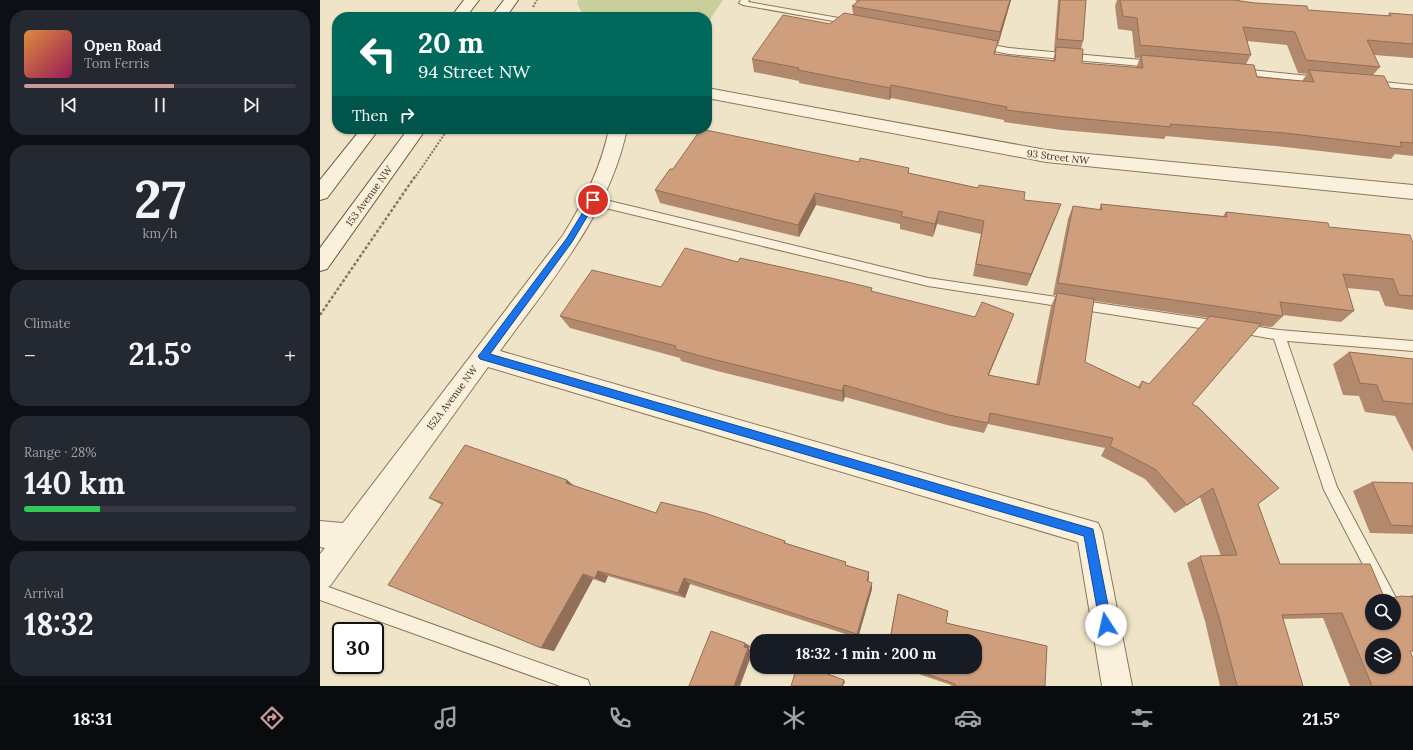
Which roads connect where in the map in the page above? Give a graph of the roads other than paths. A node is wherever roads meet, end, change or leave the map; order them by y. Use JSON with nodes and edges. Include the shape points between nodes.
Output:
{"nodes":[{"id":1,"x":472,"y":0,"type":"edge"},
{"id":2,"x":511,"y":0,"type":"edge"},
{"id":3,"x":745,"y":0,"type":"edge"},
{"id":4,"x":462,"y":12,"type":"edge"},
{"id":5,"x":502,"y":12,"type":"edge"},
{"id":6,"x":860,"y":24,"type":"edge"},
{"id":7,"x":970,"y":44,"type":"edge"},
{"id":8,"x":1159,"y":65,"type":"edge"},
{"id":9,"x":1231,"y":72,"type":"edge"},
{"id":10,"x":1326,"y":80,"type":"edge"},
{"id":11,"x":1365,"y":84,"type":"edge"},
{"id":12,"x":1413,"y":88,"type":"edge"},
{"id":13,"x":712,"y":94,"type":"edge"},
{"id":14,"x":366,"y":134,"type":"edge"},
{"id":15,"x":413,"y":134,"type":"edge"},
{"id":16,"x":617,"y":134,"type":"edge"},
{"id":17,"x":1413,"y":192,"type":"edge"},
{"id":18,"x":320,"y":193,"type":"edge"},
{"id":19,"x":593,"y":200,"type":"junction"},
{"id":20,"x":320,"y":263,"type":"edge"},
{"id":21,"x":1279,"y":335,"type":"junction"},
{"id":22,"x":1413,"y":346,"type":"edge"},
{"id":23,"x":483,"y":356,"type":"junction"},
{"id":24,"x":320,"y":534,"type":"edge"},
{"id":25,"x":349,"y":537,"type":"junction"},
{"id":26,"x":320,"y":576,"type":"edge"},
{"id":27,"x":320,"y":592,"type":"edge"},
{"id":28,"x":1387,"y":594,"type":"edge"},
{"id":29,"x":582,"y":686,"type":"edge"},
{"id":30,"x":1117,"y":686,"type":"edge"}],
"edges":[{"from":1,"to":4,"type":"street"},
{"from":2,"to":5,"type":"street"},
{"from":3,"to":6,"type":"lane","via":[[743,3]]},
{"from":7,"to":8,"type":"lane","via":[[1009,51]]},
{"from":9,"to":10,"type":"lane"},
{"from":11,"to":12,"type":"lane"},
{"from":13,"to":17,"type":"street","name":"93 Street NW","via":[[1046,156]]},
{"from":14,"to":18,"type":"street"},
{"from":15,"to":20,"type":"street","name":"153 Avenue NW"},
{"from":16,"to":19,"type":"street","name":"152A Avenue NW","via":[[610,160]]},
{"from":19,"to":21,"type":"lane","via":[[928,282]]},
{"from":19,"to":23,"type":"street","name":"152A Avenue NW","via":[[570,240]]},
{"from":21,"to":22,"type":"lane"},
{"from":21,"to":28,"type":"lane","via":[[1331,490]]},
{"from":23,"to":25,"type":"street","name":"152A Avenue NW"},
{"from":23,"to":30,"type":"street","via":[[1089,532]]},
{"from":24,"to":25,"type":"street"},
{"from":25,"to":26,"type":"street","name":"152A Avenue NW"},
{"from":27,"to":29,"type":"lane"}]}
